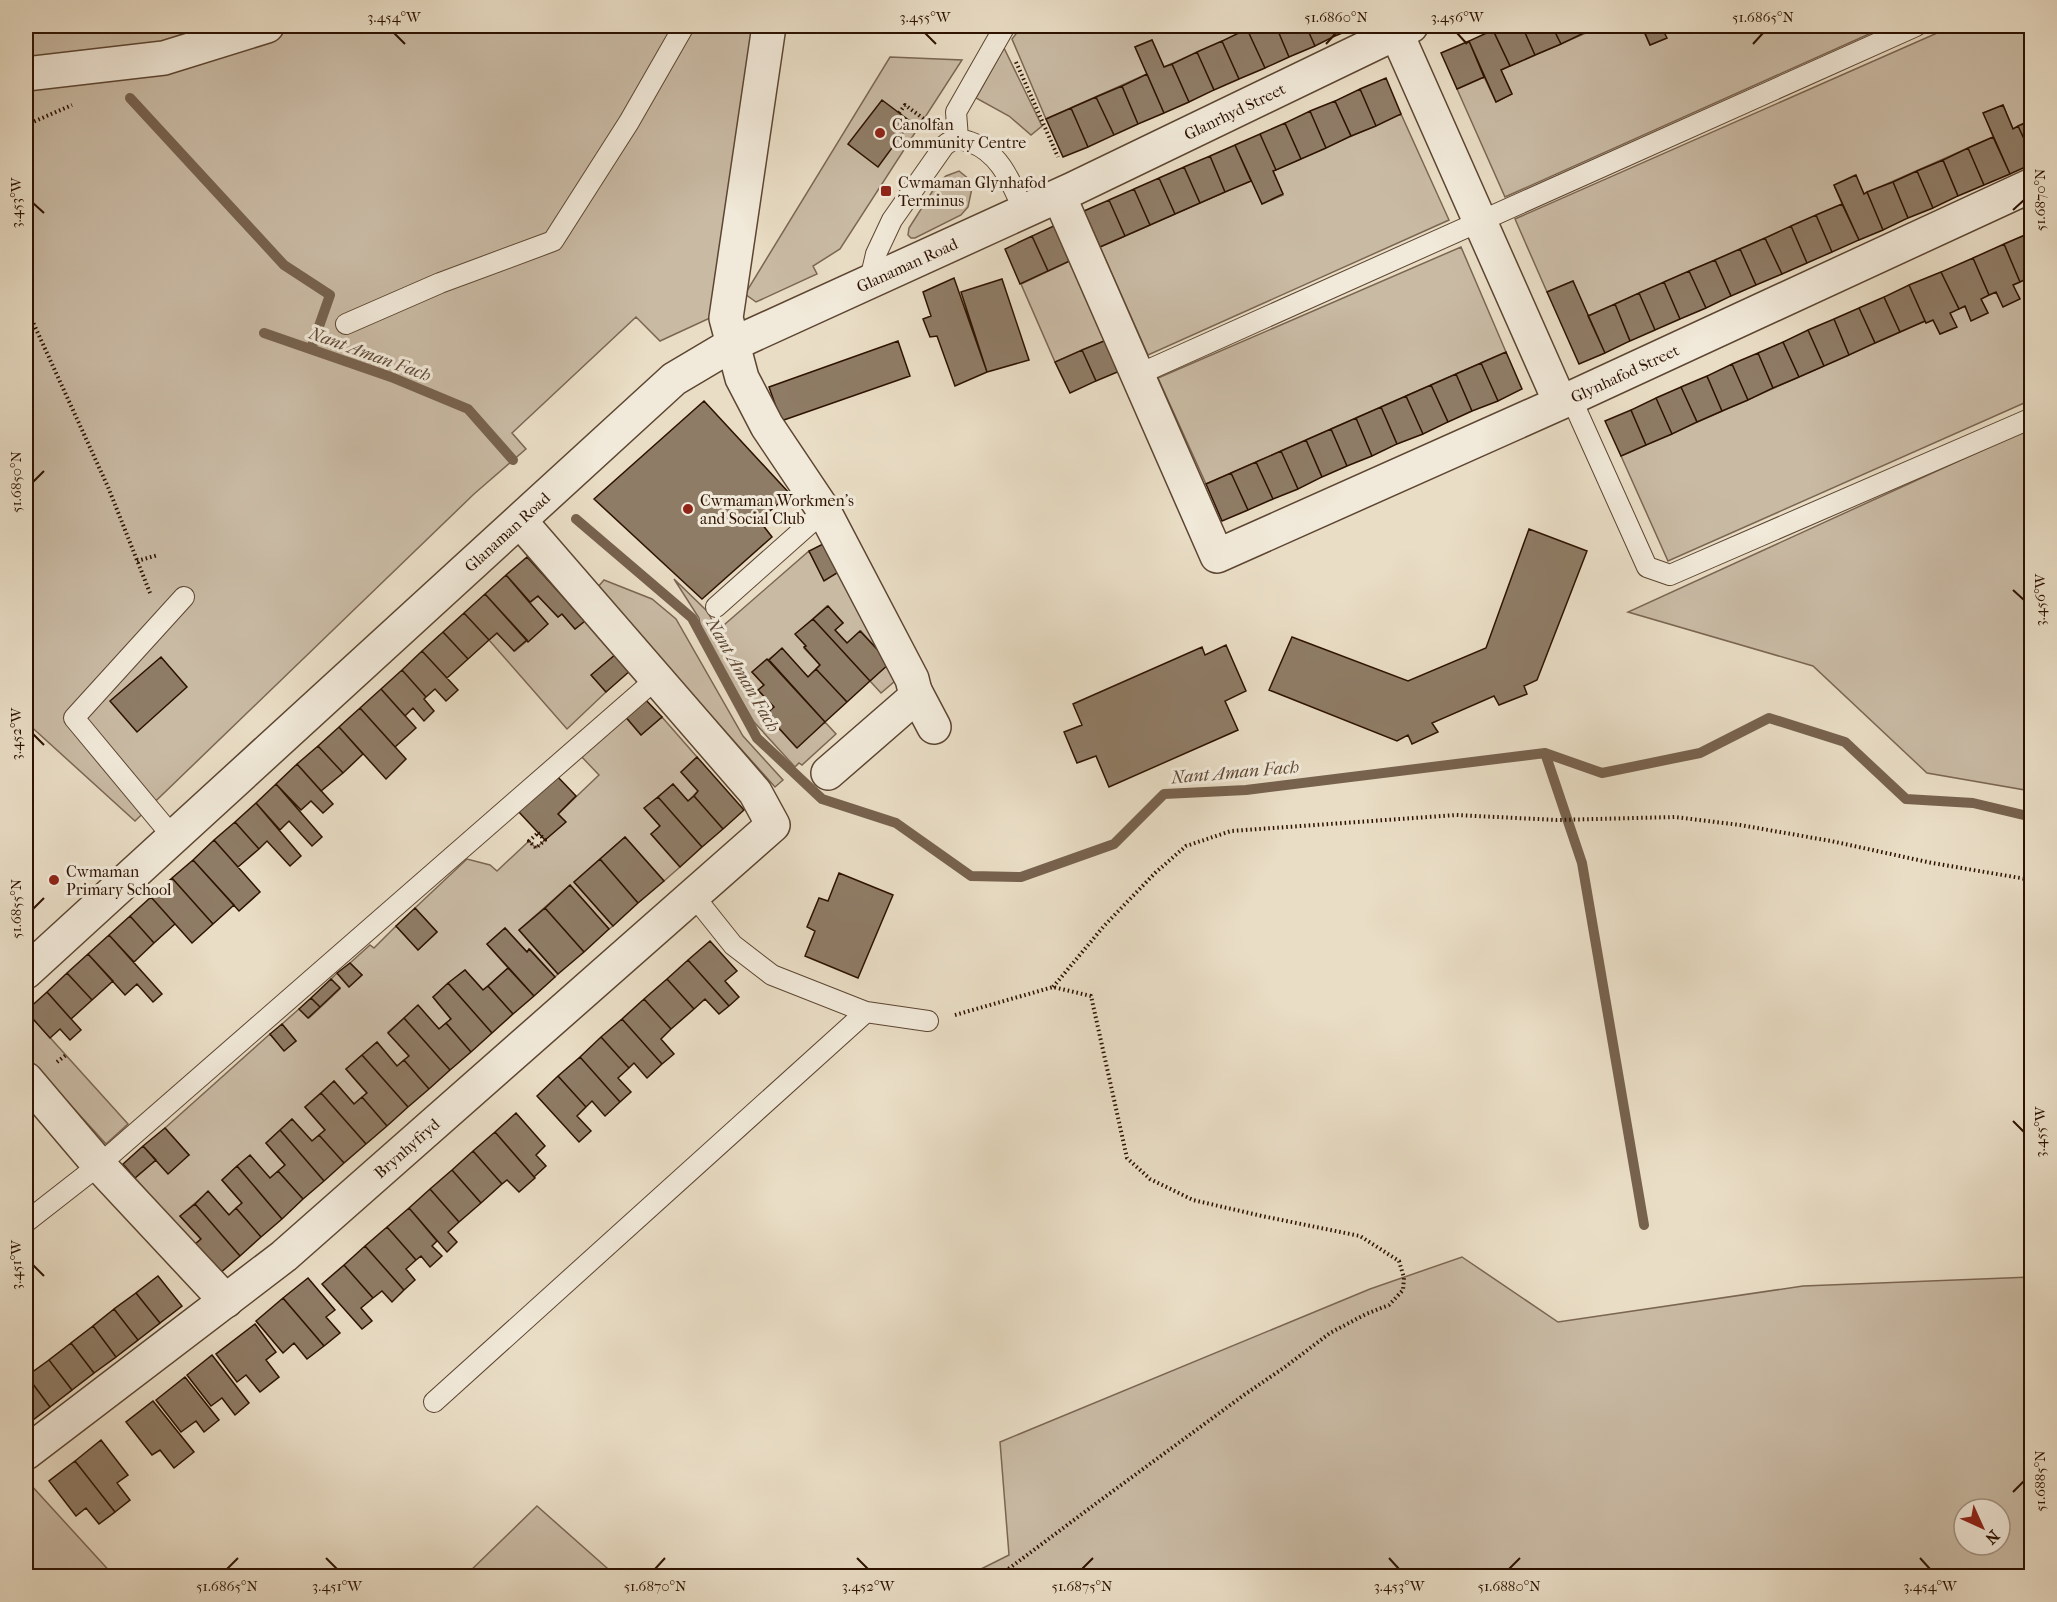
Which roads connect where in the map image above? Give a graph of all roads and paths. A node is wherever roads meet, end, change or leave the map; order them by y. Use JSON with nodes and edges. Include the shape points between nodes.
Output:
{"nodes":[{"id":1,"x":267,"y":26,"type":"edge"},
{"id":2,"x":684,"y":26,"type":"edge"},
{"id":3,"x":769,"y":26,"type":"edge"},
{"id":4,"x":1916,"y":26,"type":"edge"},
{"id":5,"x":1003,"y":29,"type":"edge"},
{"id":6,"x":1403,"y":29,"type":"edge"},
{"id":7,"x":26,"y":74,"type":"edge"},
{"id":8,"x":900,"y":113,"type":"dead end"},
{"id":9,"x":928,"y":122,"type":"dead end"},
{"id":10,"x":958,"y":138,"type":"junction"},
{"id":11,"x":2031,"y":185,"type":"edge"},
{"id":12,"x":1066,"y":193,"type":"junction"},
{"id":13,"x":1024,"y":211,"type":"junction"},
{"id":14,"x":1481,"y":222,"type":"junction"},
{"id":15,"x":869,"y":284,"type":"junction"},
{"id":16,"x":26,"y":307,"type":"edge"},
{"id":17,"x":346,"y":324,"type":"dead end"},
{"id":18,"x":733,"y":344,"type":"junction"},
{"id":19,"x":1137,"y":375,"type":"junction"},
{"id":20,"x":1565,"y":400,"type":"junction"},
{"id":21,"x":2031,"y":418,"type":"edge"},
{"id":22,"x":824,"y":511,"type":"junction"},
{"id":23,"x":520,"y":520,"type":"junction"},
{"id":24,"x":158,"y":555,"type":"dead end"},
{"id":25,"x":137,"y":561,"type":"junction"},
{"id":26,"x":184,"y":597,"type":"dead end"},
{"id":27,"x":716,"y":607,"type":"dead end"},
{"id":28,"x":161,"y":622,"type":"junction"},
{"id":29,"x":656,"y":679,"type":"junction"},
{"id":30,"x":915,"y":691,"type":"junction"},
{"id":31,"x":934,"y":727,"type":"dead end"},
{"id":32,"x":828,"y":773,"type":"dead end"},
{"id":33,"x":173,"y":837,"type":"junction"},
{"id":34,"x":2031,"y":880,"type":"edge"},
{"id":35,"x":693,"y":895,"type":"junction"},
{"id":36,"x":26,"y":972,"type":"edge"},
{"id":37,"x":1053,"y":987,"type":"junction"},
{"id":38,"x":867,"y":1012,"type":"junction"},
{"id":39,"x":928,"y":1021,"type":"joint"},
{"id":40,"x":26,"y":1079,"type":"edge"},
{"id":41,"x":99,"y":1165,"type":"junction"},
{"id":42,"x":26,"y":1222,"type":"edge"},
{"id":43,"x":226,"y":1301,"type":"junction"},
{"id":44,"x":434,"y":1402,"type":"dead end"},
{"id":45,"x":26,"y":1453,"type":"edge"},
{"id":46,"x":999,"y":1576,"type":"edge"}],
"edges":[{"from":1,"to":7,"type":"street","via":[[164,58]]},
{"from":2,"to":17,"type":"lane","via":[[554,241],[440,283]]},
{"from":3,"to":18,"type":"street","via":[[726,318]]},
{"from":4,"to":14,"type":"lane"},
{"from":5,"to":10,"type":"lane","via":[[956,112]]},
{"from":5,"to":12,"type":"path"},
{"from":6,"to":12,"type":"street","name":"Glanrhyd Street"},
{"from":6,"to":14,"type":"street"},
{"from":8,"to":9,"type":"path","via":[[905,105]]},
{"from":10,"to":13,"type":"lane","via":[[987,150],[997,159]]},
{"from":10,"to":15,"type":"lane","via":[[944,146],[892,220],[876,254]]},
{"from":11,"to":20,"type":"street","name":"Glynhafod Street"},
{"from":12,"to":13,"type":"street","name":"Glanaman Road"},
{"from":12,"to":19,"type":"street"},
{"from":13,"to":15,"type":"street","name":"Glanaman Road"},
{"from":14,"to":19,"type":"lane"},
{"from":14,"to":20,"type":"street"},
{"from":15,"to":18,"type":"street","name":"Glanaman Road"},
{"from":16,"to":25,"type":"path","via":[[108,486]]},
{"from":18,"to":22,"type":"street","via":[[742,378],[767,426]]},
{"from":18,"to":23,"type":"street","name":"Glanaman Road","via":[[674,379]]},
{"from":19,"to":20,"type":"street","name":"Glynhafod Street","via":[[1217,556]]},
{"from":20,"to":21,"type":"lane","via":[[1647,567],[1670,575]]},
{"from":22,"to":27,"type":"lane"},
{"from":22,"to":30,"type":"street"},
{"from":23,"to":29,"type":"street"},
{"from":23,"to":33,"type":"street","name":"Glanaman Road"},
{"from":24,"to":25,"type":"path"},
{"from":25,"to":28,"type":"path"},
{"from":26,"to":28,"type":"lane"},
{"from":28,"to":33,"type":"lane","via":[[74,718]]},
{"from":29,"to":35,"type":"street","name":"Brynhyfryd","via":[[755,792],[773,825]]},
{"from":29,"to":41,"type":"lane"},
{"from":30,"to":31,"type":"street"},
{"from":30,"to":32,"type":"street","via":[[912,700]]},
{"from":33,"to":36,"type":"street","name":"Glanaman Road"},
{"from":34,"to":37,"type":"path","via":[[1831,841],[1675,817],[1557,820],[1456,815],[1231,831],[1186,846],[1155,873]]},
{"from":35,"to":38,"type":"lane","via":[[733,945],[772,975]]},
{"from":35,"to":43,"type":"street","name":"Brynhyfryd","via":[[284,1256]]},
{"from":37,"to":39,"type":"path"},
{"from":37,"to":46,"type":"path","via":[[1091,996],[1127,1158],[1150,1179],[1193,1200],[1360,1236],[1399,1261],[1403,1290],[1389,1305],[1330,1333]]},
{"from":38,"to":39,"type":"lane"},
{"from":38,"to":44,"type":"lane"},
{"from":40,"to":41,"type":"street"},
{"from":41,"to":42,"type":"lane"},
{"from":41,"to":43,"type":"street"},
{"from":43,"to":45,"type":"street","name":"Brynhyfryd"}]}
